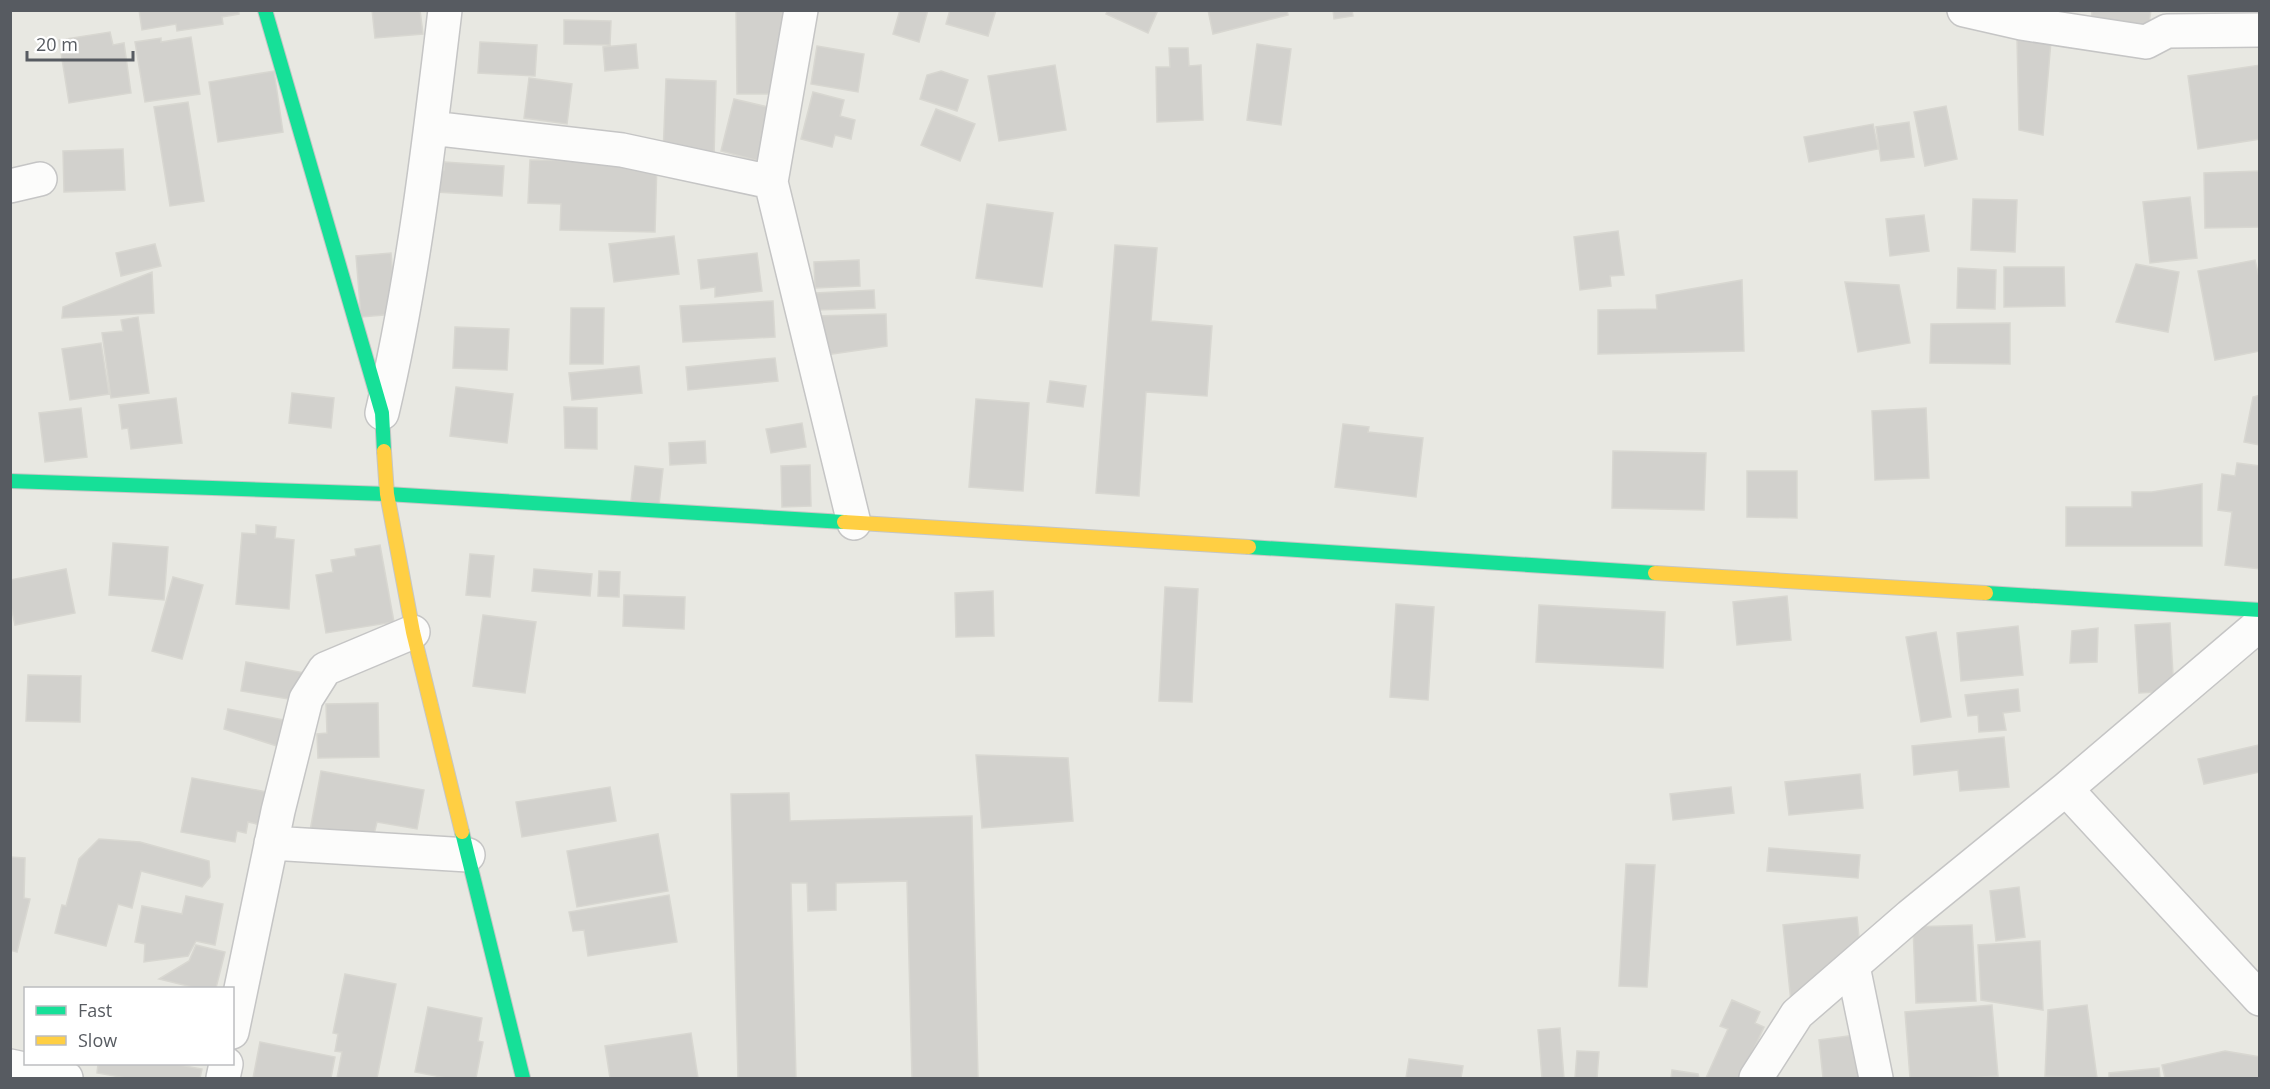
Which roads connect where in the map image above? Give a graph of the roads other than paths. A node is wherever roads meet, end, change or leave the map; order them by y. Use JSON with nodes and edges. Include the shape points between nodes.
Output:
{"nodes":[{"id":1,"x":265,"y":10,"type":"edge"},
{"id":2,"x":445,"y":10,"type":"edge"},
{"id":3,"x":801,"y":10,"type":"edge"},
{"id":4,"x":1964,"y":10,"type":"edge"},
{"id":5,"x":2165,"y":21,"type":"edge"},
{"id":6,"x":2259,"y":30,"type":"edge"},
{"id":7,"x":431,"y":128,"type":"junction"},
{"id":8,"x":771,"y":182,"type":"junction"},
{"id":9,"x":382,"y":413,"type":"junction"},
{"id":10,"x":10,"y":481,"type":"edge"},
{"id":11,"x":387,"y":494,"type":"junction"},
{"id":12,"x":854,"y":523,"type":"junction"},
{"id":13,"x":2259,"y":610,"type":"edge"},
{"id":14,"x":2259,"y":624,"type":"edge"},
{"id":15,"x":413,"y":632,"type":"junction"},
{"id":16,"x":2066,"y":789,"type":"junction"},
{"id":17,"x":271,"y":843,"type":"junction"},
{"id":18,"x":468,"y":855,"type":"junction"},
{"id":19,"x":1853,"y":966,"type":"junction"},
{"id":20,"x":2259,"y":999,"type":"edge"},
{"id":21,"x":234,"y":1022,"type":"edge"},
{"id":22,"x":10,"y":1066,"type":"edge"},
{"id":23,"x":66,"y":1078,"type":"edge"},
{"id":24,"x":523,"y":1078,"type":"edge"},
{"id":25,"x":1756,"y":1078,"type":"edge"},
{"id":26,"x":1875,"y":1078,"type":"edge"}],
"edges":[{"from":1,"to":9,"type":"main road"},
{"from":2,"to":7,"type":"street"},
{"from":3,"to":8,"type":"street"},
{"from":4,"to":5,"type":"street","via":[[2146,42]]},
{"from":5,"to":6,"type":"street"},
{"from":7,"to":8,"type":"street","via":[[622,150]]},
{"from":7,"to":9,"type":"street","via":[[399,342]]},
{"from":8,"to":12,"type":"street"},
{"from":9,"to":11,"type":"main road"},
{"from":10,"to":11,"type":"main road"},
{"from":11,"to":12,"type":"main road"},
{"from":11,"to":15,"type":"main road"},
{"from":12,"to":13,"type":"main road"},
{"from":14,"to":16,"type":"street"},
{"from":15,"to":17,"type":"street","via":[[325,669],[315,682],[306,699]]},
{"from":15,"to":18,"type":"main road"},
{"from":16,"to":19,"type":"street"},
{"from":16,"to":20,"type":"street"},
{"from":17,"to":18,"type":"street"},
{"from":17,"to":21,"type":"street"},
{"from":18,"to":24,"type":"main road"},
{"from":19,"to":25,"type":"street","via":[[1797,1014]]},
{"from":19,"to":26,"type":"street"},
{"from":22,"to":23,"type":"street"}]}
